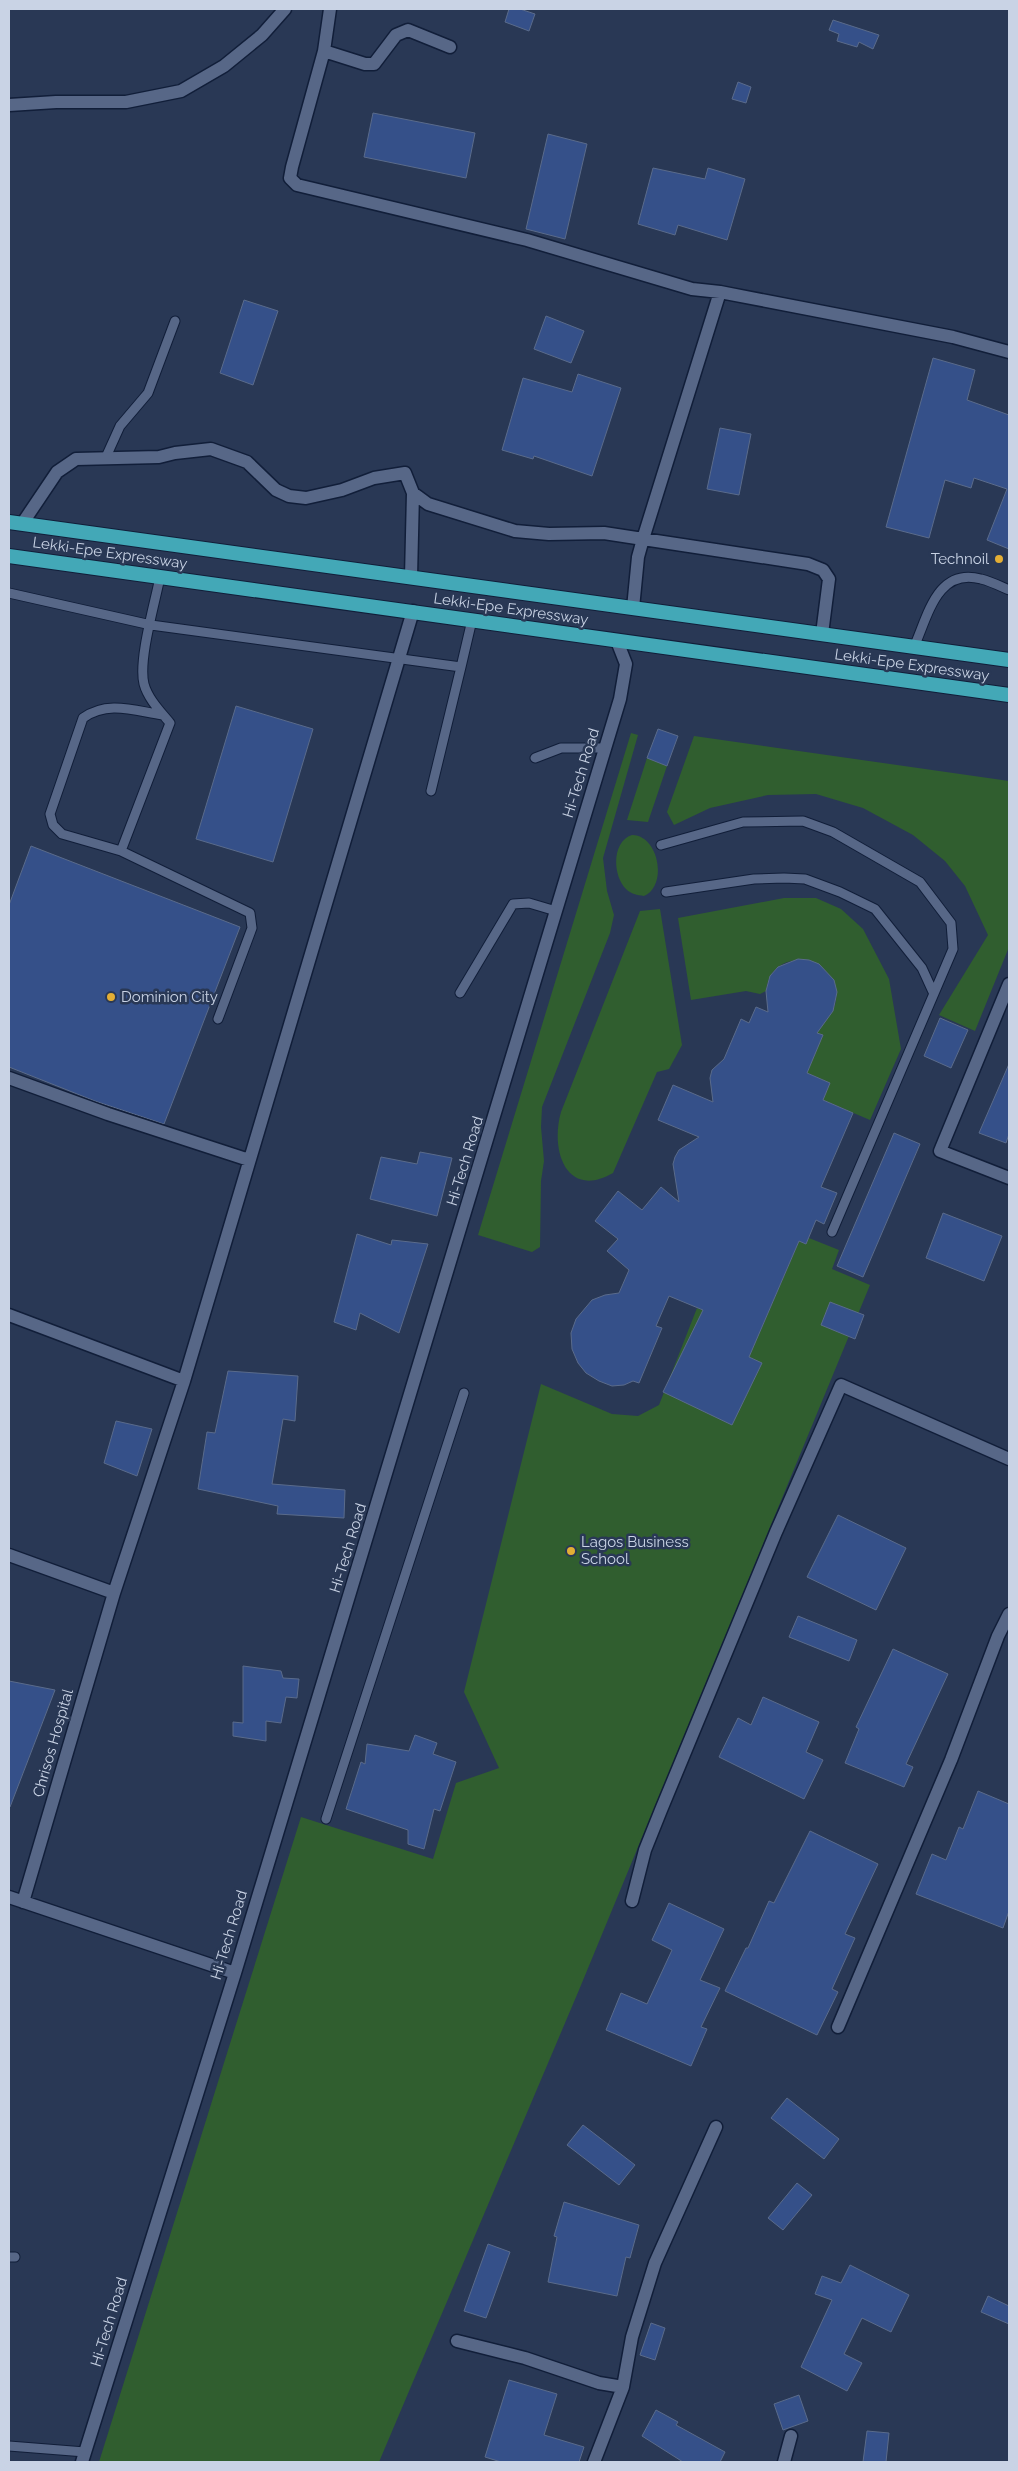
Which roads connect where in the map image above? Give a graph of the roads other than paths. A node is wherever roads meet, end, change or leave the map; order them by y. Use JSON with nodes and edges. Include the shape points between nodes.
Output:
{"nodes":[{"id":1,"x":285,"y":9,"type":"edge"},
{"id":2,"x":330,"y":9,"type":"edge"},
{"id":3,"x":450,"y":46,"type":"dead end"},
{"id":4,"x":324,"y":51,"type":"junction"},
{"id":5,"x":9,"y":105,"type":"edge"},
{"id":6,"x":720,"y":292,"type":"junction"},
{"id":7,"x":175,"y":321,"type":"dead end"},
{"id":8,"x":1009,"y":352,"type":"edge"},
{"id":9,"x":106,"y":457,"type":"junction"},
{"id":10,"x":413,"y":493,"type":"junction"},
{"id":11,"x":16,"y":523,"type":"edge"},
{"id":12,"x":643,"y":540,"type":"junction"},
{"id":13,"x":9,"y":556,"type":"edge"},
{"id":14,"x":160,"y":576,"type":"junction"},
{"id":15,"x":411,"y":577,"type":"junction"},
{"id":16,"x":1009,"y":590,"type":"edge"},
{"id":17,"x":9,"y":593,"type":"edge"},
{"id":18,"x":633,"y":608,"type":"junction"},
{"id":19,"x":413,"y":611,"type":"junction"},
{"id":20,"x":472,"y":620,"type":"junction"},
{"id":21,"x":151,"y":626,"type":"junction"},
{"id":22,"x":822,"y":634,"type":"junction"},
{"id":23,"x":617,"y":641,"type":"junction"},
{"id":24,"x":914,"y":647,"type":"junction"},
{"id":25,"x":400,"y":660,"type":"junction"},
{"id":26,"x":1009,"y":660,"type":"edge"},
{"id":27,"x":461,"y":667,"type":"junction"},
{"id":28,"x":1009,"y":695,"type":"edge"},
{"id":29,"x":163,"y":714,"type":"junction"},
{"id":30,"x":606,"y":748,"type":"junction"},
{"id":31,"x":535,"y":758,"type":"dead end"},
{"id":32,"x":431,"y":791,"type":"dead end"},
{"id":33,"x":661,"y":845,"type":"dead end"},
{"id":34,"x":121,"y":851,"type":"junction"},
{"id":35,"x":666,"y":892,"type":"dead end"},
{"id":36,"x":556,"y":911,"type":"junction"},
{"id":37,"x":1009,"y":984,"type":"edge"},
{"id":38,"x":933,"y":992,"type":"junction"},
{"id":39,"x":460,"y":993,"type":"dead end"},
{"id":40,"x":218,"y":1019,"type":"dead end"},
{"id":41,"x":9,"y":1078,"type":"edge"},
{"id":42,"x":249,"y":1160,"type":"junction"},
{"id":43,"x":1009,"y":1178,"type":"edge"},
{"id":44,"x":832,"y":1232,"type":"dead end"},
{"id":45,"x":9,"y":1315,"type":"edge"},
{"id":46,"x":184,"y":1381,"type":"junction"},
{"id":47,"x":464,"y":1393,"type":"dead end"},
{"id":48,"x":1009,"y":1459,"type":"edge"},
{"id":49,"x":9,"y":1555,"type":"edge"},
{"id":50,"x":114,"y":1593,"type":"junction"},
{"id":51,"x":1009,"y":1614,"type":"edge"},
{"id":52,"x":326,"y":1819,"type":"dead end"},
{"id":53,"x":9,"y":1897,"type":"edge"},
{"id":54,"x":632,"y":1901,"type":"dead end"},
{"id":55,"x":23,"y":1902,"type":"junction"},
{"id":56,"x":235,"y":1973,"type":"junction"},
{"id":57,"x":838,"y":2027,"type":"dead end"},
{"id":58,"x":716,"y":2127,"type":"dead end"},
{"id":59,"x":457,"y":2341,"type":"dead end"},
{"id":60,"x":623,"y":2387,"type":"junction"},
{"id":61,"x":792,"y":2436,"type":"dead end"},
{"id":62,"x":9,"y":2446,"type":"edge"},
{"id":63,"x":83,"y":2457,"type":"edge"},
{"id":64,"x":594,"y":2462,"type":"edge"},
{"id":65,"x":784,"y":2462,"type":"edge"}],
"edges":[{"from":1,"to":5,"type":"street","via":[[262,35],[232,60],[181,91],[126,102]]},
{"from":2,"to":4,"type":"street"},
{"from":3,"to":4,"type":"street","via":[[408,30],[396,35],[374,64]]},
{"from":4,"to":6,"type":"street","via":[[292,167],[290,178],[297,185],[527,240],[692,289]]},
{"from":6,"to":8,"type":"street","via":[[943,335]]},
{"from":6,"to":12,"type":"street"},
{"from":7,"to":9,"type":"lane","via":[[148,393],[120,426]]},
{"from":9,"to":10,"type":"street","via":[[159,457],[211,449],[247,462],[276,490],[289,496],[306,498],[374,478],[405,473]]},
{"from":9,"to":11,"type":"street","via":[[76,459],[57,472]]},
{"from":10,"to":12,"type":"street","via":[[428,504],[515,531],[604,533]]},
{"from":10,"to":15,"type":"street"},
{"from":11,"to":15,"type":"highway","name":"Lekki-Epe Expressway"},
{"from":12,"to":18,"type":"street"},
{"from":12,"to":22,"type":"street","via":[[808,564],[822,570],[829,579]]},
{"from":13,"to":14,"type":"highway","name":"Lekki-Epe Expressway"},
{"from":14,"to":19,"type":"highway","name":"Lekki-Epe Expressway"},
{"from":14,"to":21,"type":"lane"},
{"from":15,"to":18,"type":"highway","name":"Lekki-Epe Expressway"},
{"from":16,"to":24,"type":"lane","via":[[980,578],[953,578],[940,589]]},
{"from":17,"to":21,"type":"lane"},
{"from":18,"to":22,"type":"highway","name":"Lekki-Epe Expressway"},
{"from":19,"to":20,"type":"highway","name":"Lekki-Epe Expressway"},
{"from":19,"to":25,"type":"street","name":"Chrisos Hospital"},
{"from":20,"to":23,"type":"highway","name":"Lekki-Epe Expressway"},
{"from":20,"to":27,"type":"lane"},
{"from":21,"to":25,"type":"lane"},
{"from":21,"to":29,"type":"lane","via":[[143,666],[144,685]]},
{"from":22,"to":24,"type":"highway","name":"Lekki-Epe Expressway"},
{"from":23,"to":28,"type":"highway","name":"Lekki-Epe Expressway"},
{"from":23,"to":30,"type":"street","name":"Hi-Tech Road","via":[[626,664],[620,700]]},
{"from":24,"to":26,"type":"highway","name":"Lekki-Epe Expressway"},
{"from":25,"to":27,"type":"lane"},
{"from":25,"to":42,"type":"street","name":"Chrisos Hospital"},
{"from":27,"to":32,"type":"lane"},
{"from":29,"to":34,"type":"lane","via":[[170,723]]},
{"from":29,"to":34,"type":"lane","via":[[107,707],[84,718],[50,814],[53,825],[62,834]]},
{"from":30,"to":31,"type":"lane","via":[[561,748]]},
{"from":30,"to":36,"type":"street","name":"Hi-Tech Road"},
{"from":33,"to":38,"type":"lane","via":[[743,822],[803,821],[833,832],[872,853],[920,882],[951,923],[953,949]]},
{"from":34,"to":40,"type":"lane","via":[[250,913],[252,928]]},
{"from":35,"to":38,"type":"lane","via":[[754,879],[784,878],[805,880],[840,892],[875,909],[922,968]]},
{"from":36,"to":39,"type":"lane","via":[[529,903],[513,904]]},
{"from":36,"to":56,"type":"street","name":"Hi-Tech Road"},
{"from":37,"to":43,"type":"street","via":[[940,1151]]},
{"from":38,"to":44,"type":"lane"},
{"from":41,"to":42,"type":"street"},
{"from":42,"to":46,"type":"street","name":"Chrisos Hospital"},
{"from":45,"to":46,"type":"street"},
{"from":46,"to":50,"type":"street","name":"Chrisos Hospital"},
{"from":47,"to":52,"type":"lane"},
{"from":48,"to":54,"type":"street","via":[[841,1385],[776,1532],[661,1810],[645,1850]]},
{"from":49,"to":50,"type":"street"},
{"from":50,"to":55,"type":"street","name":"Chrisos Hospital"},
{"from":51,"to":57,"type":"street"},
{"from":53,"to":55,"type":"street"},
{"from":55,"to":56,"type":"street"},
{"from":56,"to":63,"type":"street","name":"Hi-Tech Road"},
{"from":58,"to":60,"type":"street","via":[[655,2263],[632,2336]]},
{"from":59,"to":60,"type":"street"},
{"from":60,"to":64,"type":"street"},
{"from":61,"to":65,"type":"street"},
{"from":62,"to":63,"type":"lane"}]}
